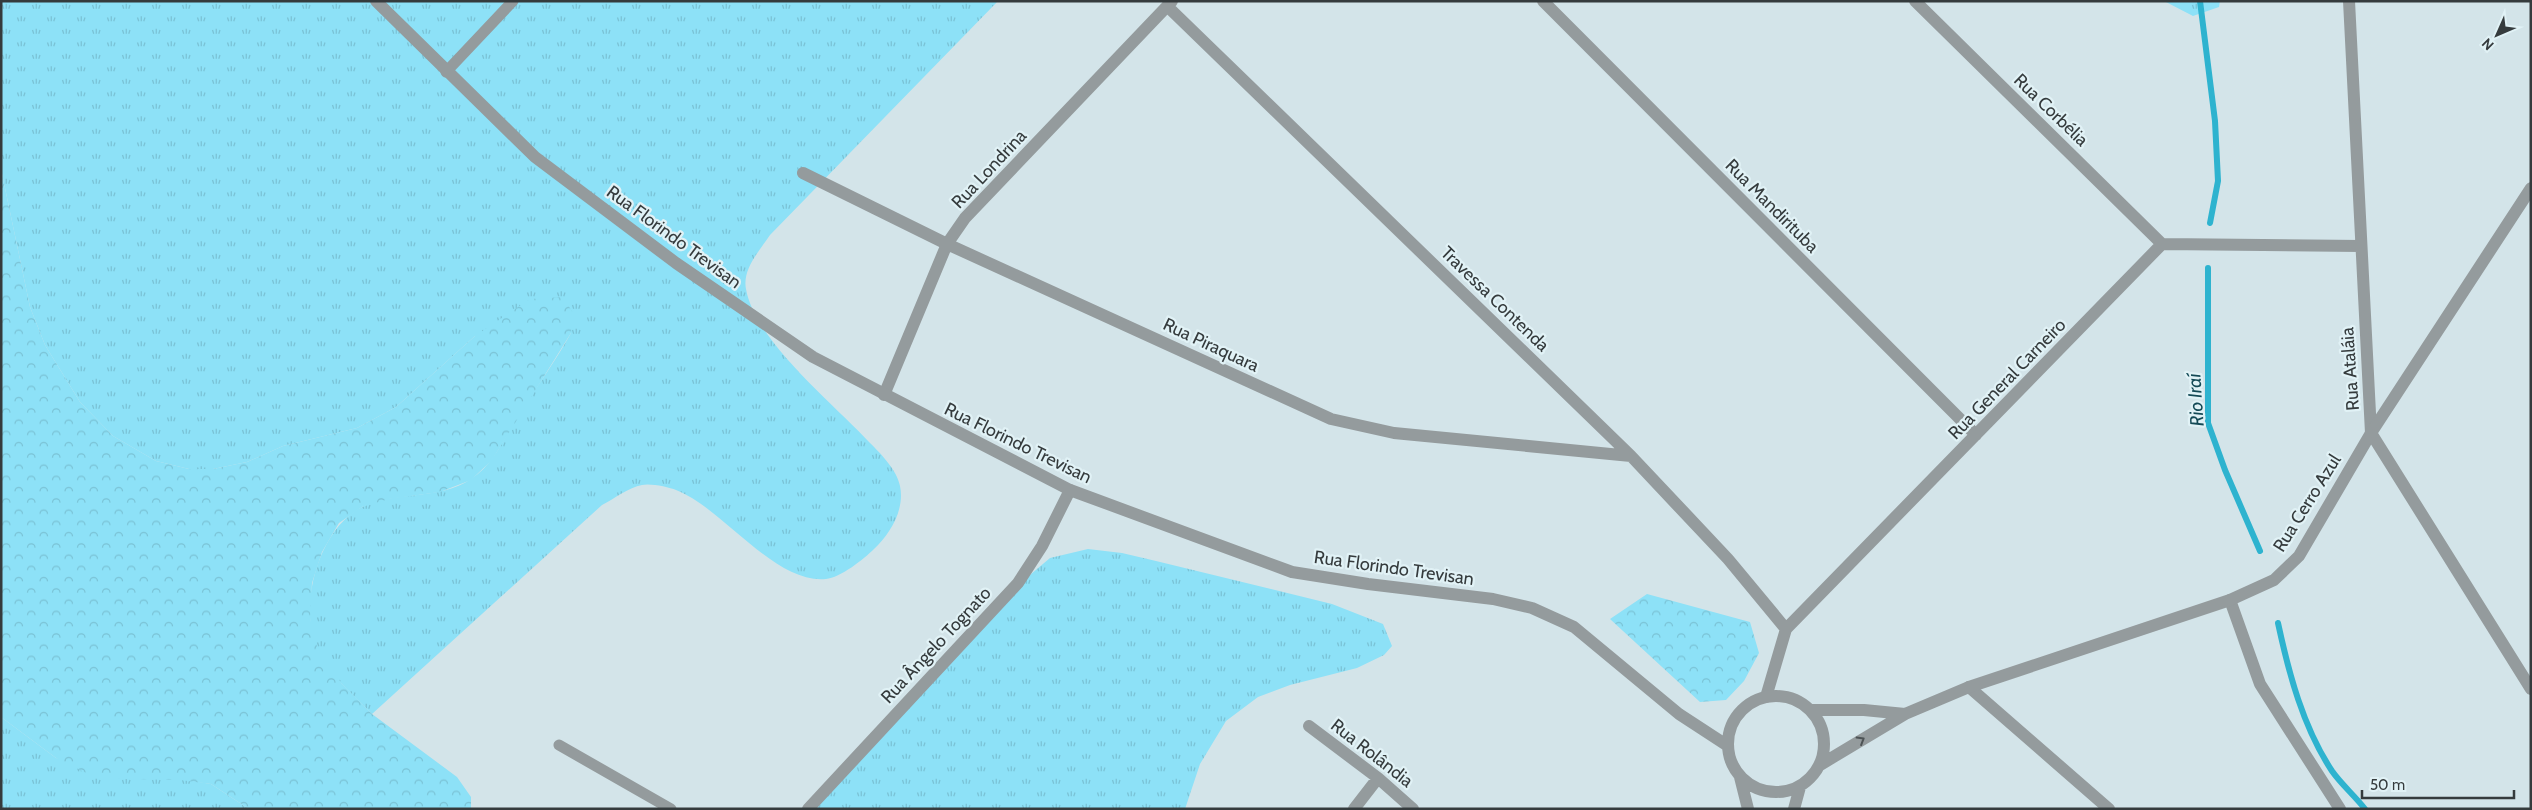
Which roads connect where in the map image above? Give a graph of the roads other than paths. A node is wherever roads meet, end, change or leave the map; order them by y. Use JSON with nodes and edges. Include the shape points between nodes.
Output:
{"nodes":[{"id":1,"x":376,"y":1,"type":"edge"},
{"id":2,"x":513,"y":1,"type":"edge"},
{"id":3,"x":1543,"y":1,"type":"edge"},
{"id":4,"x":1915,"y":1,"type":"edge"},
{"id":5,"x":2348,"y":1,"type":"edge"},
{"id":6,"x":1169,"y":4,"type":"edge"},
{"id":7,"x":446,"y":72,"type":"junction"},
{"id":8,"x":803,"y":173,"type":"dead end"},
{"id":9,"x":2531,"y":188,"type":"edge"},
{"id":10,"x":947,"y":244,"type":"junction"},
{"id":11,"x":2162,"y":244,"type":"junction"},
{"id":12,"x":2361,"y":246,"type":"junction"},
{"id":13,"x":884,"y":395,"type":"junction"},
{"id":14,"x":2372,"y":433,"type":"junction"},
{"id":15,"x":1976,"y":436,"type":"junction"},
{"id":16,"x":1631,"y":456,"type":"junction"},
{"id":17,"x":1070,"y":490,"type":"junction"},
{"id":18,"x":2230,"y":600,"type":"junction"},
{"id":19,"x":1786,"y":629,"type":"junction"},
{"id":20,"x":1969,"y":687,"type":"junction"},
{"id":21,"x":2531,"y":689,"type":"edge"},
{"id":22,"x":1766,"y":697,"type":"junction"},
{"id":23,"x":1810,"y":710,"type":"junction"},
{"id":24,"x":1906,"y":714,"type":"junction"},
{"id":25,"x":1309,"y":726,"type":"dead end"},
{"id":26,"x":559,"y":745,"type":"dead end"},
{"id":27,"x":1728,"y":746,"type":"junction"},
{"id":28,"x":1820,"y":765,"type":"junction"},
{"id":29,"x":1740,"y":777,"type":"junction"},
{"id":30,"x":1378,"y":778,"type":"junction"},
{"id":31,"x":1800,"y":787,"type":"junction"},
{"id":32,"x":671,"y":809,"type":"edge"},
{"id":33,"x":808,"y":809,"type":"edge"},
{"id":34,"x":1354,"y":809,"type":"edge"},
{"id":35,"x":1413,"y":809,"type":"edge"},
{"id":36,"x":1748,"y":809,"type":"edge"},
{"id":37,"x":1794,"y":809,"type":"edge"},
{"id":38,"x":2109,"y":809,"type":"edge"},
{"id":39,"x":2340,"y":809,"type":"edge"}],
"edges":[{"from":1,"to":7,"type":"street","name":"Rua Florindo Trevisan"},
{"from":2,"to":7,"type":"lane"},
{"from":3,"to":15,"type":"street","name":"Rua Mandirituba"},
{"from":4,"to":11,"type":"street","name":"Rua Corbélia"},
{"from":5,"to":12,"type":"street","name":"Rua Ataláia"},
{"from":6,"to":10,"type":"street","name":"Rua Londrina","via":[[965,218]]},
{"from":6,"to":16,"type":"street","name":"Travessa Contenda"},
{"from":7,"to":13,"type":"street","name":"Rua Florindo Trevisan","via":[[535,157],[676,263],[813,357]]},
{"from":8,"to":10,"type":"street","name":"Rua Piraquara"},
{"from":9,"to":14,"type":"street","name":"Rua Cerro Azul"},
{"from":10,"to":13,"type":"street","name":"Rua Londrina"},
{"from":10,"to":16,"type":"street","name":"Rua Piraquara","via":[[1331,419],[1394,433]]},
{"from":11,"to":12,"type":"street"},
{"from":11,"to":15,"type":"street","name":"Rua General Carneiro"},
{"from":12,"to":14,"type":"street","name":"Rua Ataláia"},
{"from":13,"to":17,"type":"street","name":"Rua Florindo Trevisan"},
{"from":14,"to":18,"type":"street","name":"Rua Cerro Azul","via":[[2299,556],[2274,580]]},
{"from":14,"to":21,"type":"street","name":"Rua Ataláia"},
{"from":15,"to":19,"type":"street","name":"Rua General Carneiro"},
{"from":16,"to":19,"type":"street","name":"Travessa Contenda","via":[[1728,559]]},
{"from":17,"to":27,"type":"street","name":"Rua Florindo Trevisan","via":[[1292,572],[1493,599],[1532,608],[1574,627],[1679,714]]},
{"from":17,"to":33,"type":"street","name":"Rua Ângelo Tognato","via":[[1042,546],[1018,583]]},
{"from":18,"to":20,"type":"street","name":"Rua Cerro Azul"},
{"from":18,"to":39,"type":"street","via":[[2260,684]]},
{"from":19,"to":22,"type":"street","name":"Rua General Carneiro"},
{"from":20,"to":24,"type":"street","name":"Rua Cerro Azul"},
{"from":20,"to":38,"type":"street"},
{"from":22,"to":23,"type":"street","name":"Rua Cerro Azul","via":[[1782,696]]},
{"from":22,"to":27,"type":"street","via":[[1742,709],[1734,720]]},
{"from":23,"to":24,"type":"street","name":"Rua Cerro Azul"},
{"from":23,"to":28,"type":"street","via":[[1824,736]]},
{"from":28,"to":24,"type":"street","name":"Rua Cerro Azul","one_way":true},
{"from":25,"to":30,"type":"street","name":"Rua Rolândia"},
{"from":26,"to":32,"type":"lane"},
{"from":27,"to":29,"type":"street","via":[[1733,767]]},
{"from":28,"to":31,"type":"street","name":"Rua Cerro Azul"},
{"from":29,"to":31,"type":"street","via":[[1753,787],[1768,792]]},
{"from":29,"to":36,"type":"street"},
{"from":30,"to":34,"type":"street"},
{"from":30,"to":35,"type":"street","name":"Rua Rolândia"},
{"from":31,"to":37,"type":"street"}]}
